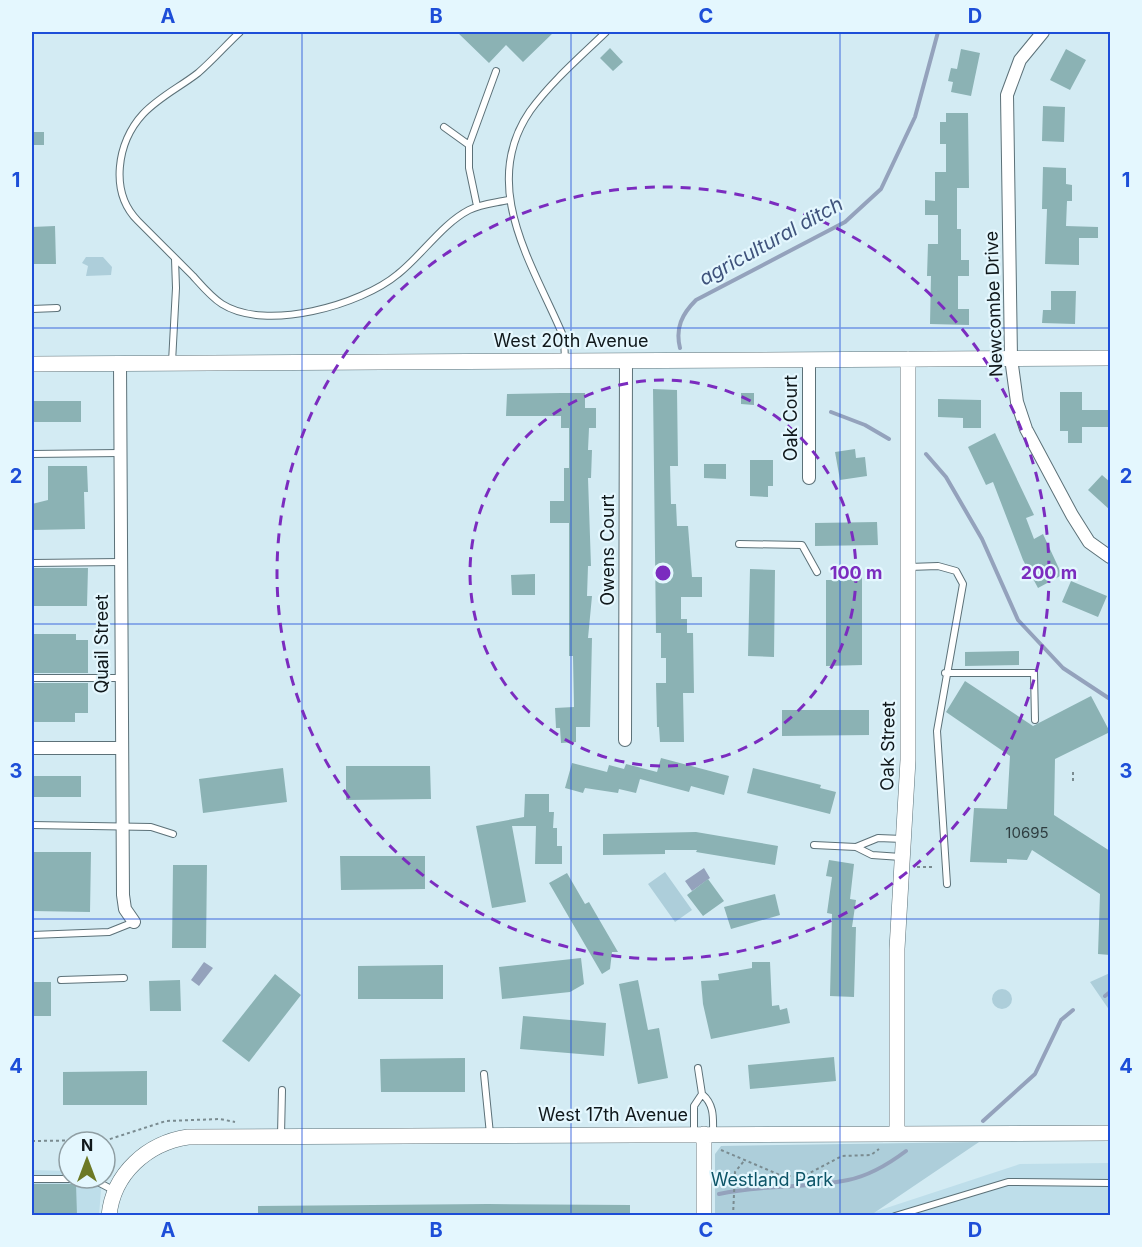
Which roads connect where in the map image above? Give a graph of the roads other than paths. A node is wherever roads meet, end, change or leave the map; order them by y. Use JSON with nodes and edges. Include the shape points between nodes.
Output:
{"nodes":[{"id":1,"x":240,"y":32,"type":"edge"},
{"id":2,"x":606,"y":32,"type":"edge"},
{"id":3,"x":1043,"y":32,"type":"edge"},
{"id":4,"x":496,"y":70,"type":"dead end"},
{"id":5,"x":444,"y":127,"type":"dead end"},
{"id":6,"x":469,"y":146,"type":"junction"},
{"id":7,"x":508,"y":200,"type":"junction"},
{"id":8,"x":477,"y":206,"type":"junction"},
{"id":9,"x":175,"y":258,"type":"junction"},
{"id":10,"x":57,"y":308,"type":"dead end"},
{"id":11,"x":32,"y":309,"type":"edge"},
{"id":12,"x":1011,"y":358,"type":"junction"},
{"id":13,"x":1110,"y":358,"type":"edge"},
{"id":14,"x":809,"y":359,"type":"junction"},
{"id":15,"x":908,"y":359,"type":"junction"},
{"id":16,"x":566,"y":361,"type":"junction"},
{"id":17,"x":626,"y":361,"type":"junction"},
{"id":18,"x":32,"y":363,"type":"edge"},
{"id":19,"x":120,"y":363,"type":"junction"},
{"id":20,"x":172,"y":363,"type":"junction"},
{"id":21,"x":121,"y":453,"type":"junction"},
{"id":22,"x":32,"y":454,"type":"edge"},
{"id":23,"x":809,"y":478,"type":"dead end"},
{"id":24,"x":740,"y":544,"type":"dead end"},
{"id":25,"x":1110,"y":557,"type":"edge"},
{"id":26,"x":32,"y":562,"type":"edge"},
{"id":27,"x":121,"y":562,"type":"junction"},
{"id":28,"x":908,"y":567,"type":"junction"},
{"id":29,"x":817,"y":572,"type":"dead end"},
{"id":30,"x":945,"y":673,"type":"junction"},
{"id":31,"x":32,"y":678,"type":"edge"},
{"id":32,"x":121,"y":678,"type":"junction"},
{"id":33,"x":1035,"y":720,"type":"dead end"},
{"id":34,"x":626,"y":740,"type":"dead end"},
{"id":35,"x":32,"y":748,"type":"edge"},
{"id":36,"x":121,"y":748,"type":"junction"},
{"id":37,"x":32,"y":825,"type":"edge"},
{"id":38,"x":122,"y":826,"type":"junction"},
{"id":39,"x":173,"y":834,"type":"dead end"},
{"id":40,"x":903,"y":839,"type":"junction"},
{"id":41,"x":814,"y":845,"type":"dead end"},
{"id":42,"x":856,"y":848,"type":"junction"},
{"id":43,"x":902,"y":857,"type":"junction"},
{"id":44,"x":946,"y":884,"type":"dead end"},
{"id":45,"x":134,"y":922,"type":"joint"},
{"id":46,"x":32,"y":935,"type":"edge"},
{"id":47,"x":124,"y":978,"type":"dead end"},
{"id":48,"x":61,"y":980,"type":"dead end"},
{"id":49,"x":698,"y":1068,"type":"dead end"},
{"id":50,"x":484,"y":1074,"type":"dead end"},
{"id":51,"x":282,"y":1090,"type":"dead end"},
{"id":52,"x":702,"y":1094,"type":"junction"},
{"id":53,"x":1110,"y":1133,"type":"edge"},
{"id":54,"x":704,"y":1134,"type":"junction"},
{"id":55,"x":890,"y":1134,"type":"junction"},
{"id":56,"x":281,"y":1135,"type":"junction"},
{"id":57,"x":490,"y":1135,"type":"junction"},
{"id":58,"x":32,"y":1179,"type":"edge"},
{"id":59,"x":1110,"y":1183,"type":"edge"},
{"id":60,"x":115,"y":1192,"type":"junction"},
{"id":61,"x":109,"y":1215,"type":"edge"},
{"id":62,"x":704,"y":1215,"type":"edge"},
{"id":63,"x":898,"y":1215,"type":"edge"}],
"edges":[{"from":1,"to":9,"type":"lane","via":[[206,66],[144,113],[122,152],[121,188],[128,207]]},
{"from":2,"to":7,"type":"lane","via":[[542,97],[524,122],[512,154]]},
{"from":3,"to":12,"type":"street","name":"Newcombe Drive","via":[[1020,60],[1007,95]]},
{"from":4,"to":6,"type":"lane"},
{"from":5,"to":6,"type":"lane"},
{"from":6,"to":8,"type":"lane"},
{"from":7,"to":8,"type":"lane"},
{"from":7,"to":16,"type":"lane","via":[[519,237],[564,338]]},
{"from":8,"to":9,"type":"lane","via":[[457,218],[383,285],[350,300],[296,314],[251,314],[230,309]]},
{"from":9,"to":20,"type":"lane"},
{"from":10,"to":11,"type":"lane"},
{"from":12,"to":13,"type":"street","name":"West 20th Avenue"},
{"from":12,"to":15,"type":"street","name":"West 20th Avenue"},
{"from":12,"to":25,"type":"street","name":"Newcombe Drive","via":[[1017,402],[1026,429],[1089,542]]},
{"from":14,"to":15,"type":"street","name":"West 20th Avenue"},
{"from":14,"to":17,"type":"street","name":"West 20th Avenue"},
{"from":14,"to":23,"type":"street","name":"Oak Court"},
{"from":15,"to":28,"type":"street","name":"Oak Street"},
{"from":16,"to":17,"type":"street","name":"West 20th Avenue"},
{"from":16,"to":20,"type":"street","name":"West 20th Avenue"},
{"from":17,"to":34,"type":"street","name":"Owens Court"},
{"from":18,"to":19,"type":"street","name":"West 20th Avenue"},
{"from":19,"to":20,"type":"street","name":"West 20th Avenue"},
{"from":19,"to":21,"type":"street","name":"Quail Street"},
{"from":21,"to":22,"type":"lane"},
{"from":21,"to":27,"type":"street","name":"Quail Street"},
{"from":24,"to":29,"type":"lane","via":[[802,545]]},
{"from":26,"to":27,"type":"lane"},
{"from":27,"to":32,"type":"street","name":"Quail Street"},
{"from":28,"to":30,"type":"lane","via":[[948,567],[961,577],[962,600]]},
{"from":28,"to":40,"type":"street","name":"Oak Street","via":[[908,759]]},
{"from":30,"to":33,"type":"lane","via":[[1034,674]]},
{"from":30,"to":44,"type":"lane","via":[[937,731]]},
{"from":31,"to":32,"type":"lane"},
{"from":32,"to":36,"type":"street","name":"Quail Street"},
{"from":35,"to":36,"type":"street"},
{"from":36,"to":38,"type":"street","name":"Quail Street"},
{"from":37,"to":38,"type":"lane"},
{"from":38,"to":39,"type":"lane","via":[[152,827]]},
{"from":38,"to":45,"type":"street","name":"Quail Street","via":[[123,895],[125,909]]},
{"from":40,"to":42,"type":"lane","via":[[878,838]]},
{"from":40,"to":43,"type":"street","name":"Oak Street"},
{"from":41,"to":42,"type":"lane"},
{"from":42,"to":43,"type":"lane","via":[[872,855]]},
{"from":43,"to":55,"type":"street","name":"Oak Street"},
{"from":45,"to":46,"type":"lane","via":[[109,932]]},
{"from":47,"to":48,"type":"lane"},
{"from":49,"to":52,"type":"lane"},
{"from":50,"to":57,"type":"lane"},
{"from":51,"to":56,"type":"lane"},
{"from":52,"to":54,"type":"lane","via":[[711,1105]]},
{"from":52,"to":54,"type":"lane","via":[[694,1106]]},
{"from":53,"to":55,"type":"street","name":"West 17th Avenue"},
{"from":54,"to":55,"type":"street","name":"West 17th Avenue"},
{"from":54,"to":57,"type":"street","name":"West 17th Avenue"},
{"from":54,"to":62,"type":"street"},
{"from":56,"to":57,"type":"street","name":"West 17th Avenue"},
{"from":56,"to":60,"type":"street","name":"West 17th Avenue","via":[[177,1138],[151,1150],[128,1171]]},
{"from":58,"to":60,"type":"lane","via":[[92,1179]]},
{"from":59,"to":63,"type":"lane","via":[[1008,1182]]},
{"from":60,"to":61,"type":"street"}]}
